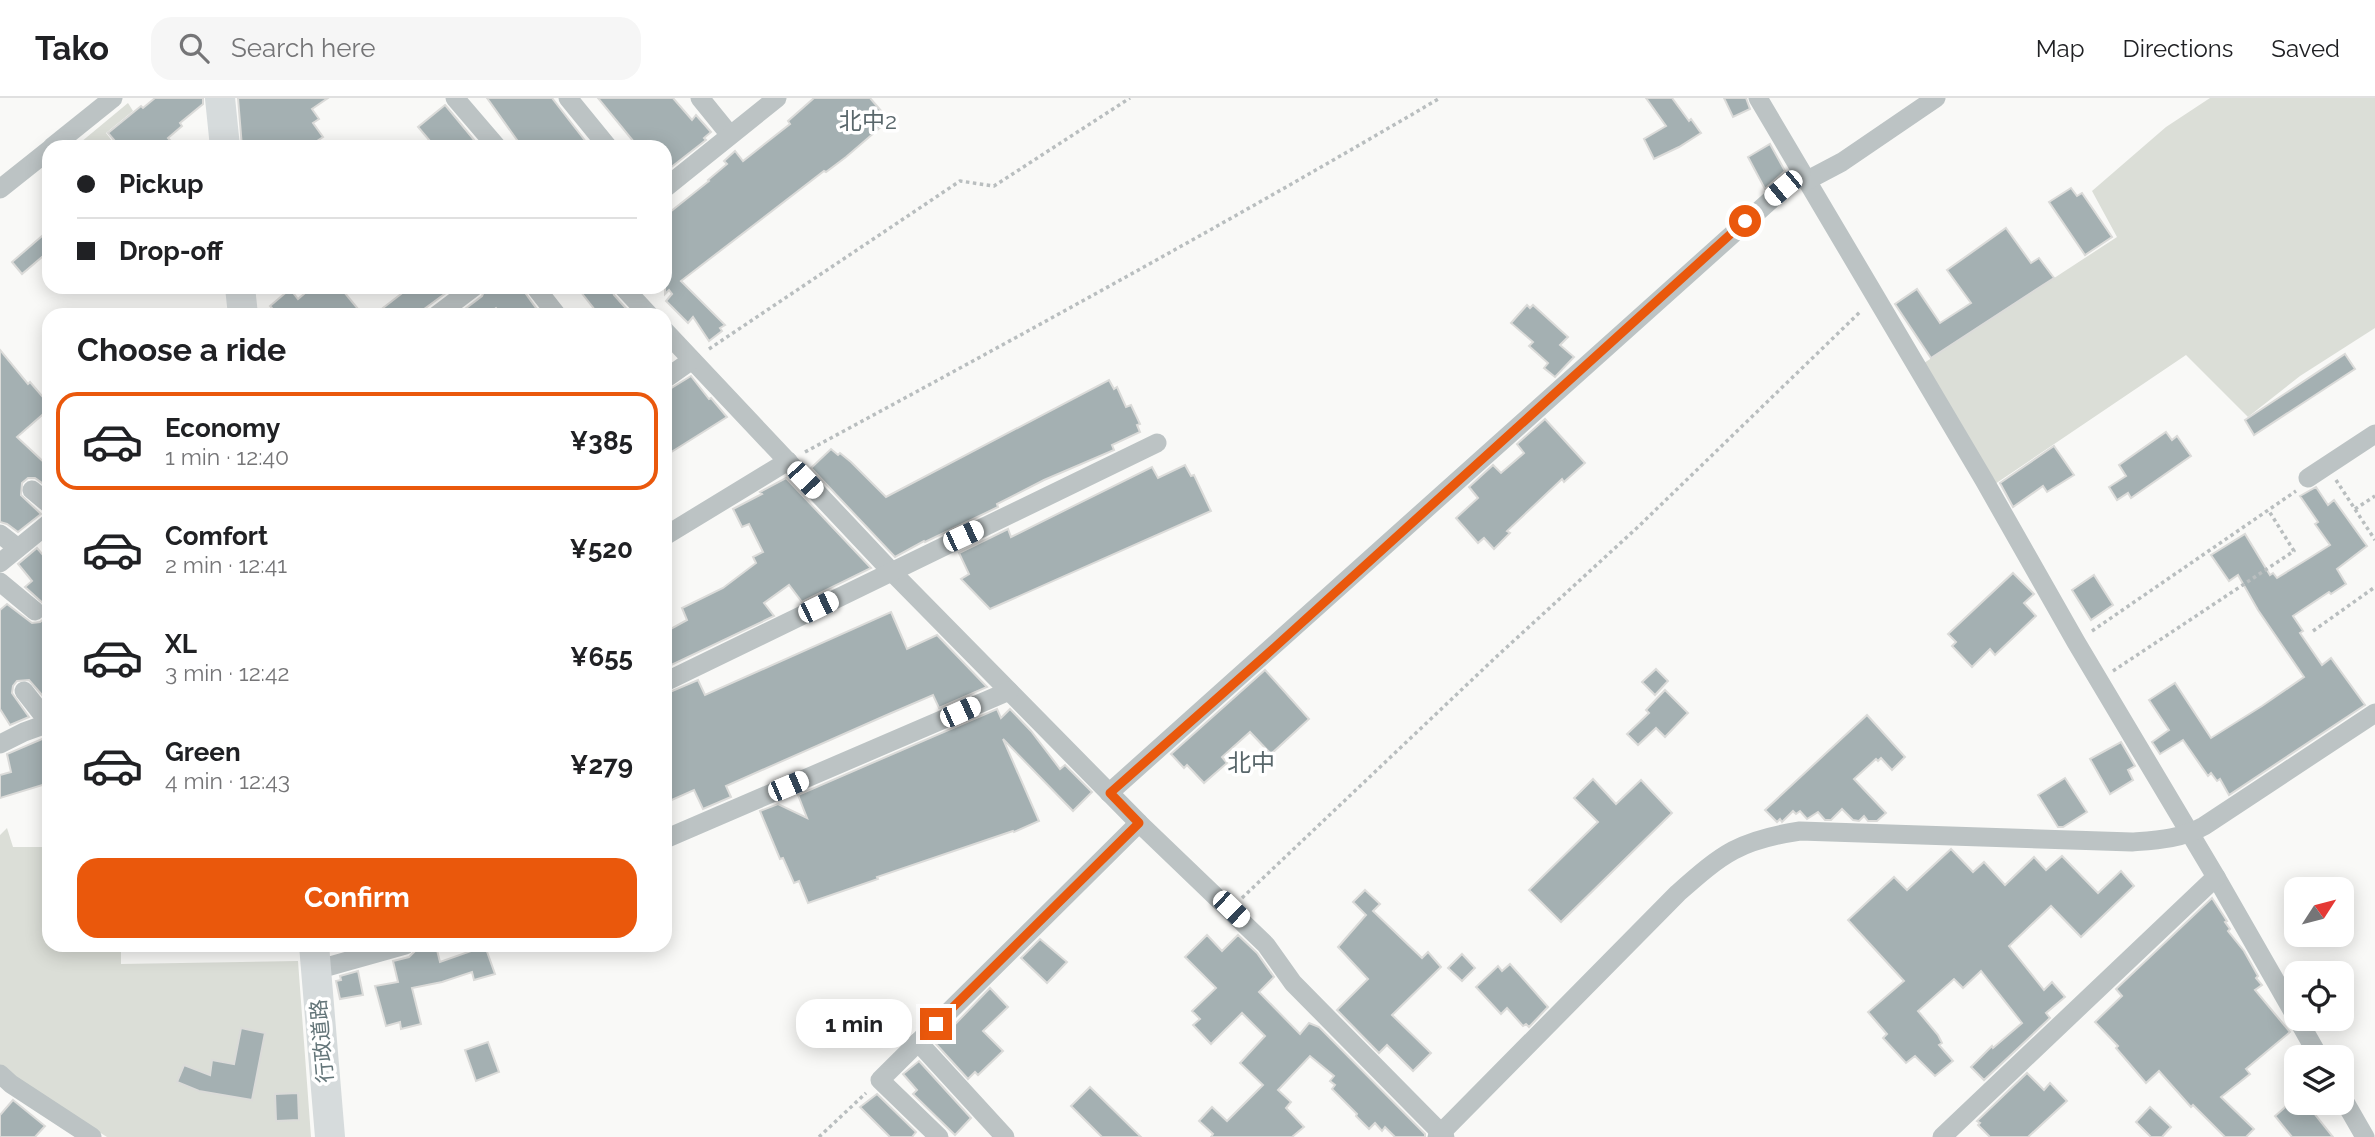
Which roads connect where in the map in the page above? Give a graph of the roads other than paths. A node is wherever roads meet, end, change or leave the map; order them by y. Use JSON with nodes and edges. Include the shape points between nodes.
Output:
{"nodes":[{"id":1,"x":114,"y":98,"type":"edge"},
{"id":2,"x":220,"y":98,"type":"edge"},
{"id":3,"x":456,"y":98,"type":"edge"},
{"id":4,"x":568,"y":98,"type":"edge"},
{"id":5,"x":700,"y":98,"type":"edge"},
{"id":6,"x":777,"y":98,"type":"edge"},
{"id":7,"x":1758,"y":98,"type":"edge"},
{"id":8,"x":1936,"y":98,"type":"edge"},
{"id":9,"x":730,"y":135,"type":"junction"},
{"id":10,"x":61,"y":140,"type":"edge"},
{"id":11,"x":224,"y":140,"type":"edge"},
{"id":12,"x":491,"y":140,"type":"edge"},
{"id":13,"x":602,"y":140,"type":"edge"},
{"id":14,"x":42,"y":155,"type":"edge"},
{"id":15,"x":1804,"y":177,"type":"junction"},
{"id":16,"x":672,"y":182,"type":"edge"},
{"id":17,"x":0,"y":189,"type":"edge"},
{"id":18,"x":465,"y":294,"type":"edge"},
{"id":19,"x":540,"y":294,"type":"edge"},
{"id":20,"x":630,"y":294,"type":"edge"},
{"id":21,"x":446,"y":308,"type":"edge"},
{"id":22,"x":552,"y":308,"type":"edge"},
{"id":23,"x":642,"y":308,"type":"edge"},
{"id":24,"x":672,"y":339,"type":"edge"},
{"id":25,"x":692,"y":360,"type":"junction"},
{"id":26,"x":672,"y":374,"type":"edge"},
{"id":27,"x":2375,"y":434,"type":"edge"},
{"id":28,"x":1157,"y":443,"type":"dead end"},
{"id":29,"x":788,"y":461,"type":"junction"},
{"id":30,"x":2308,"y":478,"type":"road end"},
{"id":31,"x":32,"y":490,"type":"dead end"},
{"id":32,"x":42,"y":498,"type":"edge"},
{"id":33,"x":42,"y":529,"type":"edge"},
{"id":34,"x":672,"y":532,"type":"edge"},
{"id":35,"x":0,"y":534,"type":"edge"},
{"id":36,"x":18,"y":548,"type":"junction"},
{"id":37,"x":0,"y":564,"type":"edge"},
{"id":38,"x":891,"y":571,"type":"junction"},
{"id":39,"x":0,"y":582,"type":"edge"},
{"id":40,"x":35,"y":611,"type":"dead end"},
{"id":41,"x":672,"y":679,"type":"edge"},
{"id":42,"x":24,"y":691,"type":"dead end"},
{"id":43,"x":1009,"y":691,"type":"junction"},
{"id":44,"x":2375,"y":713,"type":"edge"},
{"id":45,"x":42,"y":714,"type":"edge"},
{"id":46,"x":42,"y":726,"type":"edge"},
{"id":47,"x":0,"y":744,"type":"edge"},
{"id":48,"x":1110,"y":793,"type":"junction"},
{"id":49,"x":1139,"y":823,"type":"junction"},
{"id":50,"x":2190,"y":834,"type":"junction"},
{"id":51,"x":672,"y":836,"type":"edge"},
{"id":52,"x":2216,"y":877,"type":"junction"},
{"id":53,"x":357,"y":952,"type":"edge"},
{"id":54,"x":315,"y":958,"type":"edge"},
{"id":55,"x":2284,"y":997,"type":"edge"},
{"id":56,"x":918,"y":1042,"type":"junction"},
{"id":57,"x":4,"y":1085,"type":"edge"},
{"id":58,"x":2352,"y":1115,"type":"edge"},
{"id":59,"x":66,"y":1131,"type":"edge"},
{"id":60,"x":1441,"y":1136,"type":"edge"},
{"id":61,"x":92,"y":1137,"type":"edge"},
{"id":62,"x":330,"y":1137,"type":"edge"},
{"id":63,"x":939,"y":1137,"type":"edge"},
{"id":64,"x":1005,"y":1137,"type":"edge"},
{"id":65,"x":1942,"y":1137,"type":"edge"},
{"id":66,"x":2365,"y":1137,"type":"edge"}],
"edges":[{"from":1,"to":10,"type":"street"},
{"from":2,"to":11,"type":"highway"},
{"from":3,"to":12,"type":"street"},
{"from":4,"to":13,"type":"street"},
{"from":5,"to":9,"type":"street"},
{"from":6,"to":9,"type":"street"},
{"from":7,"to":15,"type":"street"},
{"from":8,"to":15,"type":"street","via":[[1842,162]]},
{"from":9,"to":16,"type":"street"},
{"from":14,"to":17,"type":"street"},
{"from":15,"to":48,"type":"street"},
{"from":15,"to":50,"type":"street"},
{"from":18,"to":21,"type":"street"},
{"from":19,"to":22,"type":"street"},
{"from":20,"to":23,"type":"street"},
{"from":24,"to":25,"type":"street"},
{"from":25,"to":26,"type":"street"},
{"from":25,"to":29,"type":"street"},
{"from":27,"to":30,"type":"street"},
{"from":28,"to":38,"type":"street"},
{"from":29,"to":34,"type":"street"},
{"from":29,"to":38,"type":"street"},
{"from":31,"to":32,"type":"street"},
{"from":33,"to":36,"type":"street"},
{"from":35,"to":36,"type":"street"},
{"from":36,"to":37,"type":"street"},
{"from":38,"to":41,"type":"street"},
{"from":38,"to":43,"type":"street"},
{"from":39,"to":40,"type":"street"},
{"from":42,"to":45,"type":"street"},
{"from":43,"to":48,"type":"street"},
{"from":43,"to":51,"type":"street"},
{"from":44,"to":50,"type":"street"},
{"from":46,"to":47,"type":"street"},
{"from":48,"to":49,"type":"street"},
{"from":49,"to":56,"type":"street"},
{"from":49,"to":60,"type":"street","via":[[1266,945],[1293,983]]},
{"from":50,"to":52,"type":"street"},
{"from":50,"to":60,"type":"street","via":[[2132,842],[1800,831],[1740,845],[1678,893]]},
{"from":52,"to":55,"type":"street"},
{"from":52,"to":65,"type":"street"},
{"from":53,"to":54,"type":"street"},
{"from":54,"to":62,"type":"highway","name":"行政道路"},
{"from":56,"to":63,"type":"street","via":[[880,1080]]},
{"from":56,"to":64,"type":"street"},
{"from":57,"to":59,"type":"street"},
{"from":58,"to":66,"type":"street"},
{"from":59,"to":61,"type":"street"}]}
